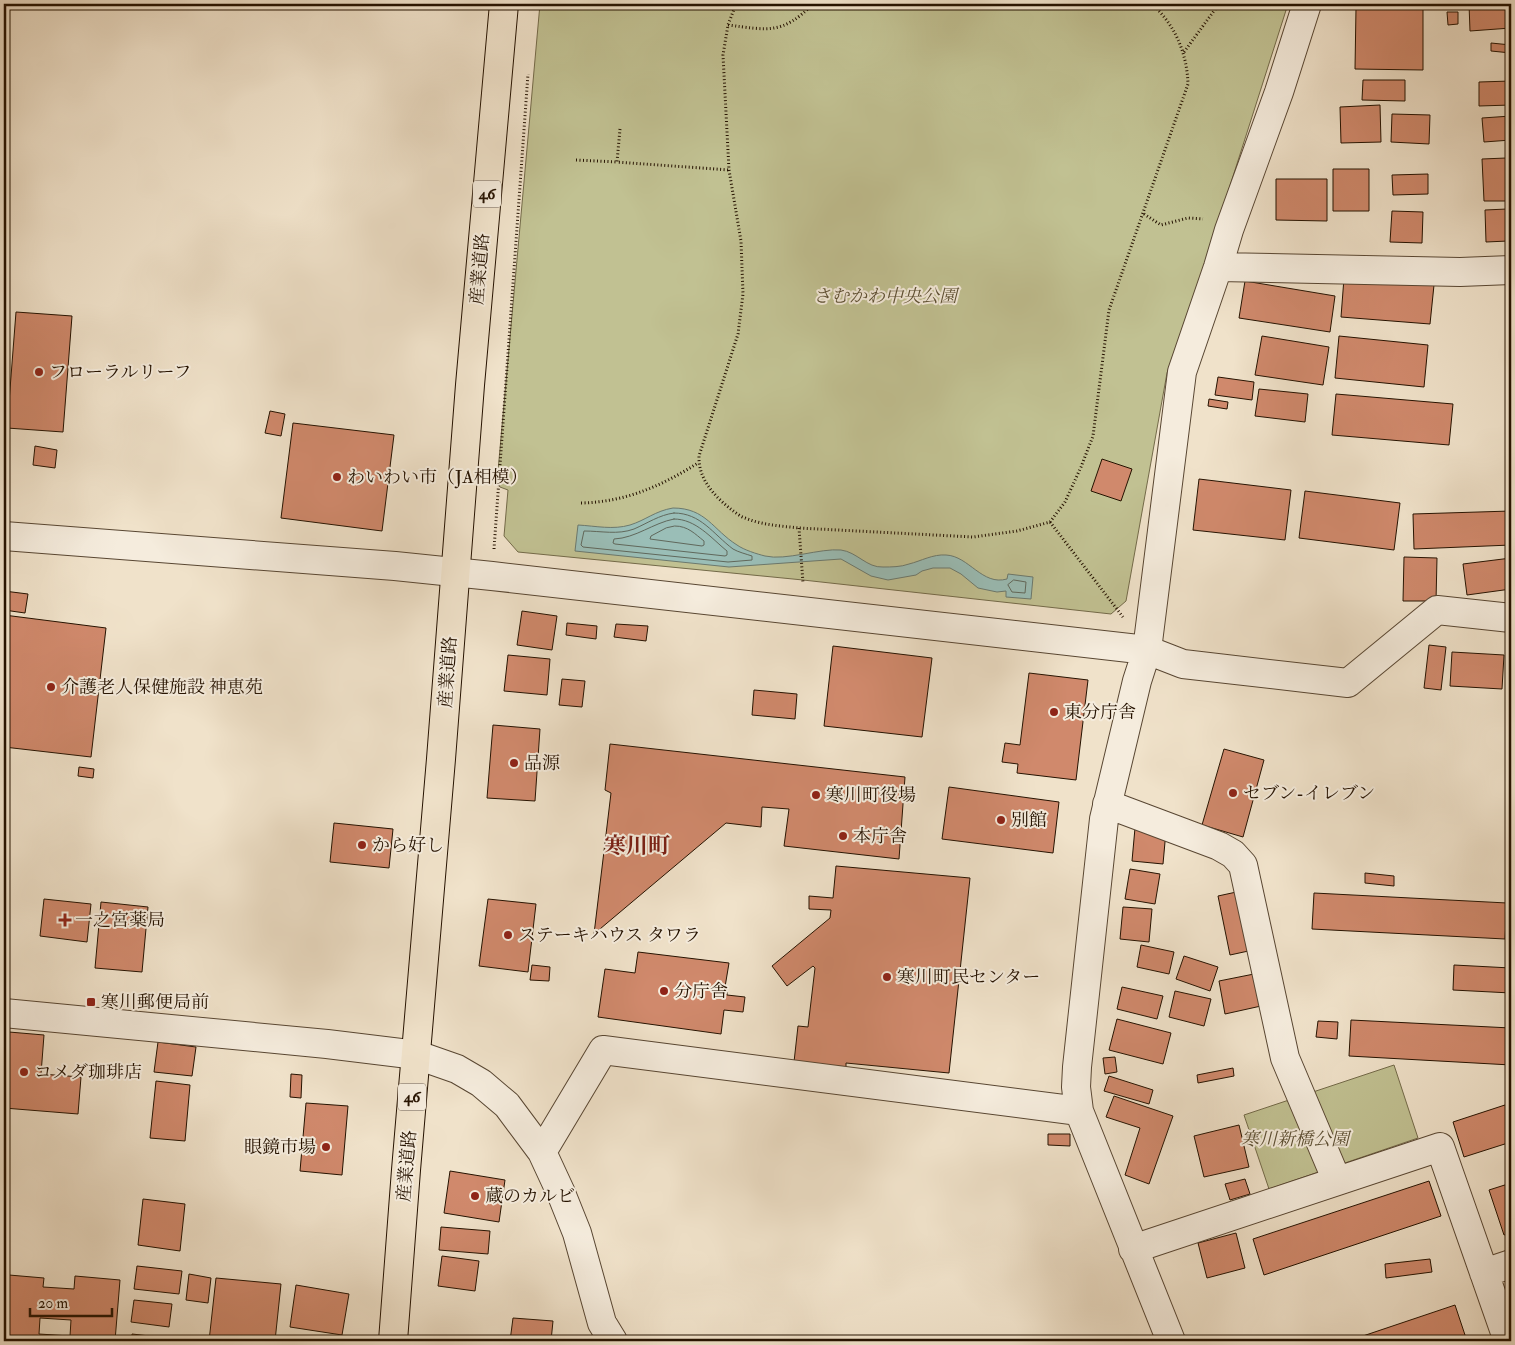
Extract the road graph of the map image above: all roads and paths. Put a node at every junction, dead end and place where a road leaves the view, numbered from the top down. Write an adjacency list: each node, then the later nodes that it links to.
1 (504, 4): 24 (main road, 産業道路 / 46)
2 (736, 4): 7 (path)
3 (813, 4): 7 (path)
4 (1152, 4): 8 (path)
5 (1219, 4): 8 (path)
6 (1307, 4): 15 (street)
7 (728, 25): 13 (path)
8 (1183, 53): 14 (path)
9 (528, 73): 23 (path)
10 (620, 129): 12 (path)
11 (576, 160): 12 (path)
12 (617, 162): 13 (path)
13 (729, 170): 18 (path)
14 (1144, 214): 15 (path); 20 (path)
15 (1229, 230): 16 (street)
16 (1218, 267): 17 (street); 28 (street)
17 (1511, 270)
18 (699, 463): 19 (path); 21 (path)
19 (582, 503)
20 (1050, 522): 21 (path); 26 (path)
21 (799, 528): 25 (path)
22 (4, 536): 24 (street)
23 (494, 550)
24 (455, 573): 25 (street); 31 (main road, 産業道路 / 46)
25 (801, 610): 28 (street)
26 (1124, 618)
27 (1511, 618): 28 (street)
28 (1147, 650): 29 (street)
29 (1107, 804): 32 (street); 34 (street)
30 (4, 1013): 31 (street)
31 (417, 1055): 33 (street); 37 (main road, 産業道路 / 46)
32 (1079, 1111): 33 (street); 35 (street)
33 (542, 1152): 41 (street)
34 (1337, 1181): 35 (street); 38 (street)
35 (1133, 1249): 42 (street)
36 (1511, 1264): 38 (street)
37 (400, 1265): 39 (main road, 産業道路 / 46); 40 (main road)
38 (1484, 1273): 43 (street)
39 (393, 1341)
40 (406, 1341)
41 (613, 1341)
42 (1171, 1341)
43 (1508, 1341)

